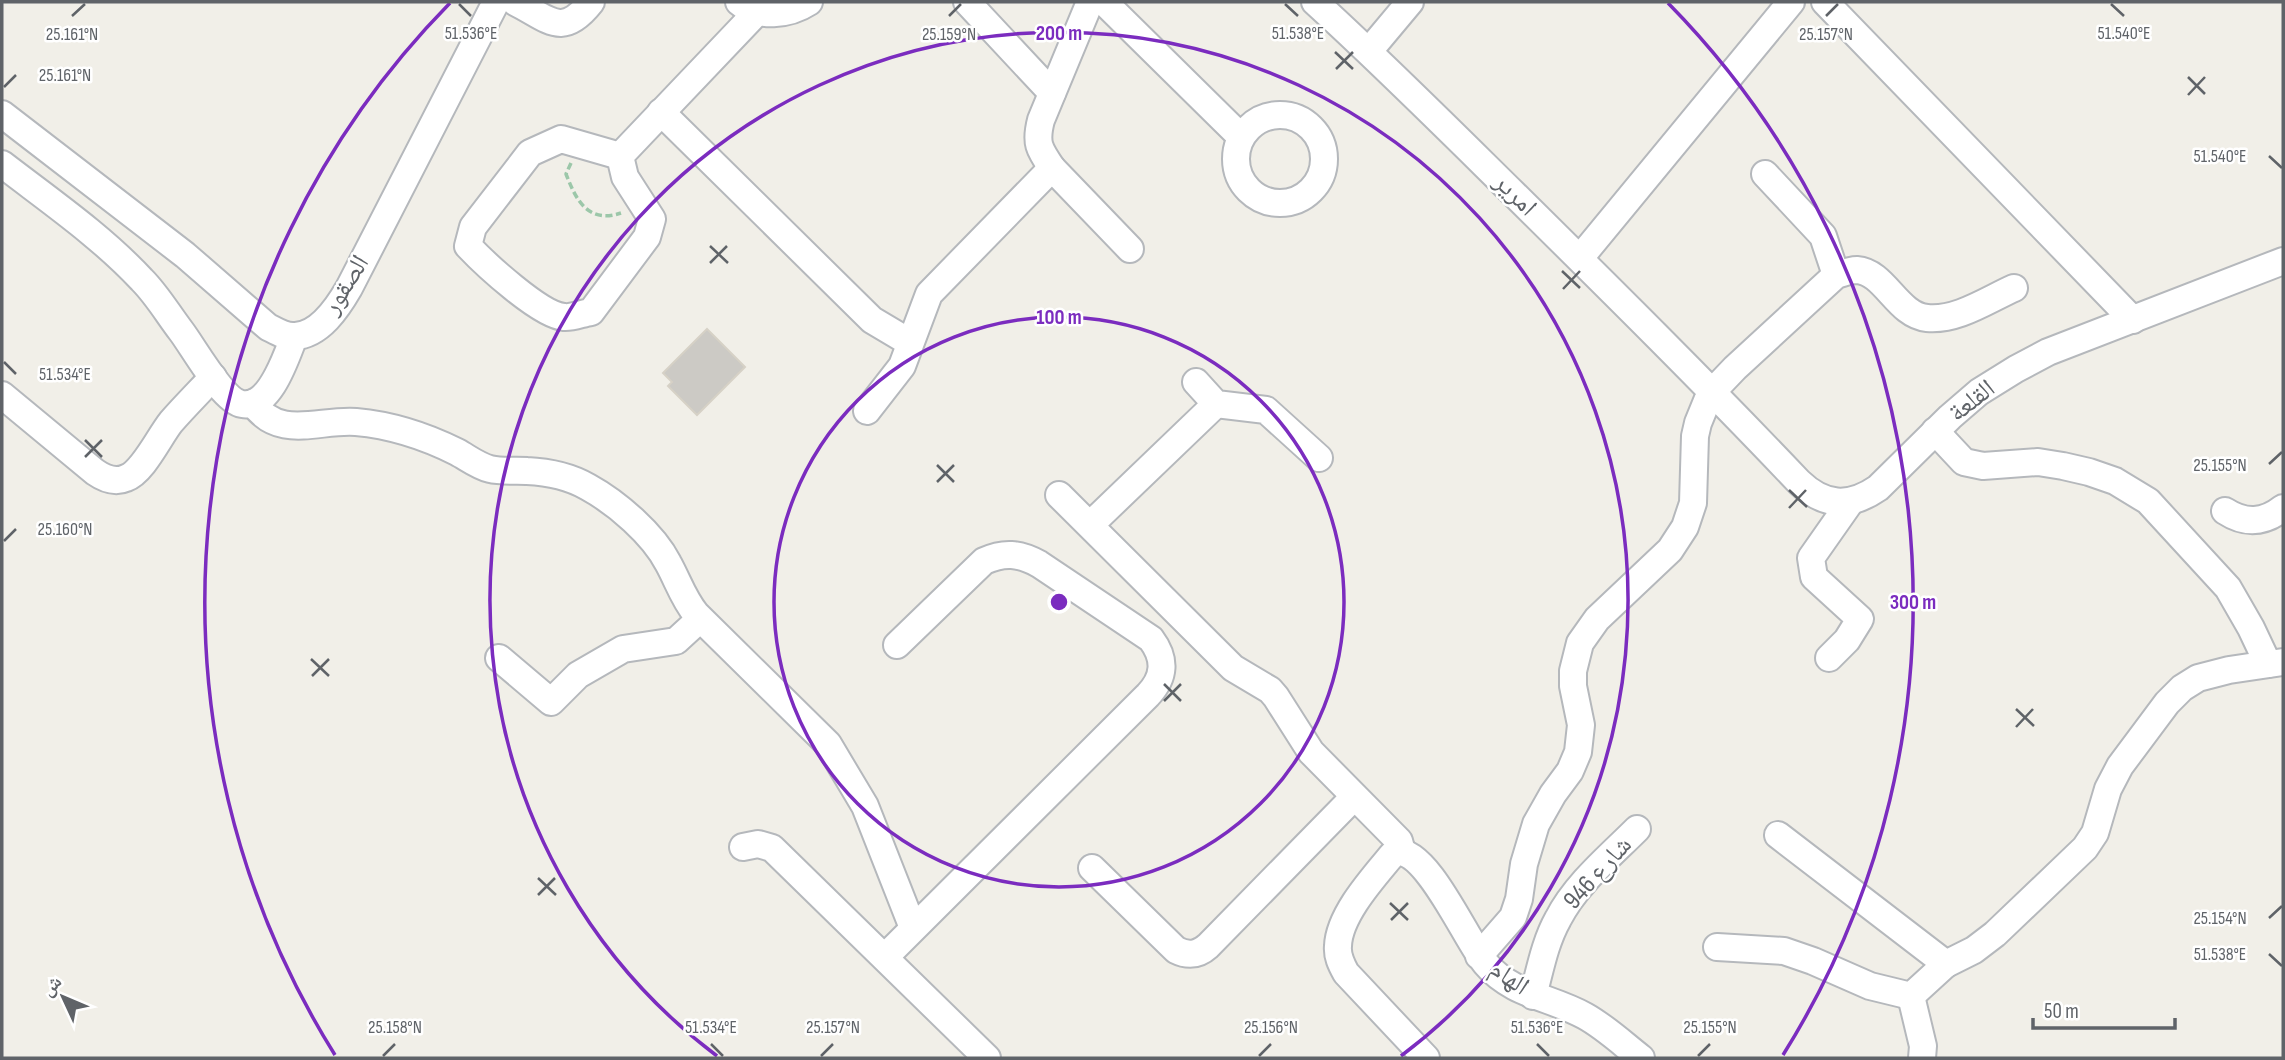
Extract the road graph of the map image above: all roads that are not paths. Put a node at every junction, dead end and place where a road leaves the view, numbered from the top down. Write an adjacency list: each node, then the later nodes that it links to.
1 (496, 2): 28 (street, الصقور)
2 (515, 2): 3 (street)
3 (591, 2)
4 (809, 2): 12 (street)
5 (967, 2): 14 (street)
6 (1090, 2): 14 (street)
7 (1104, 2): 17 (street)
8 (1315, 2): 13 (street, امرير)
9 (1410, 2): 13 (street)
10 (1791, 2): 23 (street)
11 (1825, 2): 27 (street)
12 (748, 7): 15 (street)
13 (1368, 51): 23 (street, امرير)
14 (1052, 93): 20 (street)
15 (661, 112): 18 (street); 29 (street)
16 (2, 114): 28 (street)
17 (1240, 136)
18 (620, 156): 18 (street)
19 (2, 164): 30 (street)
20 (1052, 168): 22 (street); 29 (street)
21 (1765, 174): 25 (street)
22 (1130, 249)
23 (1580, 258): 32 (street, امرير)
24 (2283, 261): 27 (street, القلعة)
25 (1836, 275): 26 (street); 32 (street)
26 (2014, 288)
27 (2133, 320): 37 (street, القلعة)
28 (294, 337): 34 (street)
29 (909, 342): 36 (street)
30 (213, 377): 33 (street); 34 (street)
31 (1196, 382): 35 (street)
32 (1713, 391): 40 (street); 57 (street)
33 (2, 395)
34 (253, 403): 44 (street)
35 (1216, 404): 38 (street); 43 (street)
36 (867, 411)
37 (1935, 431): 40 (street, القلعة); 48 (street)
38 (1319, 458)
39 (1059, 495): 43 (street, الهام)
40 (1852, 501): 47 (street)
41 (2283, 508): 42 (street)
42 (2225, 511)
43 (1090, 525): 49 (street, الهام)
44 (701, 619): 46 (street); 55 (street)
45 (897, 645): 55 (street)
46 (499, 658)
47 (1829, 658)
48 (2275, 663): 59 (street)
49 (1354, 797): 53 (street, الهام); 54 (street)
50 (1637, 829): 60 (street, شارع 946)
51 (1777, 835): 59 (street)
52 (743, 847): 58 (street)
53 (1402, 852): 57 (street, الهام); 63 (street)
54 (1092, 868)
55 (913, 928): 58 (street)
56 (1717, 947): 61 (street)
57 (1479, 956): 60 (street, الهام)
58 (884, 957): 62 (street)
59 (1946, 964): 61 (street)
60 (1533, 996): 64 (street, الهام)
61 (1911, 996): 65 (street)
62 (987, 1058)
63 (1426, 1058)
64 (1641, 1058)
65 (1922, 1058)

